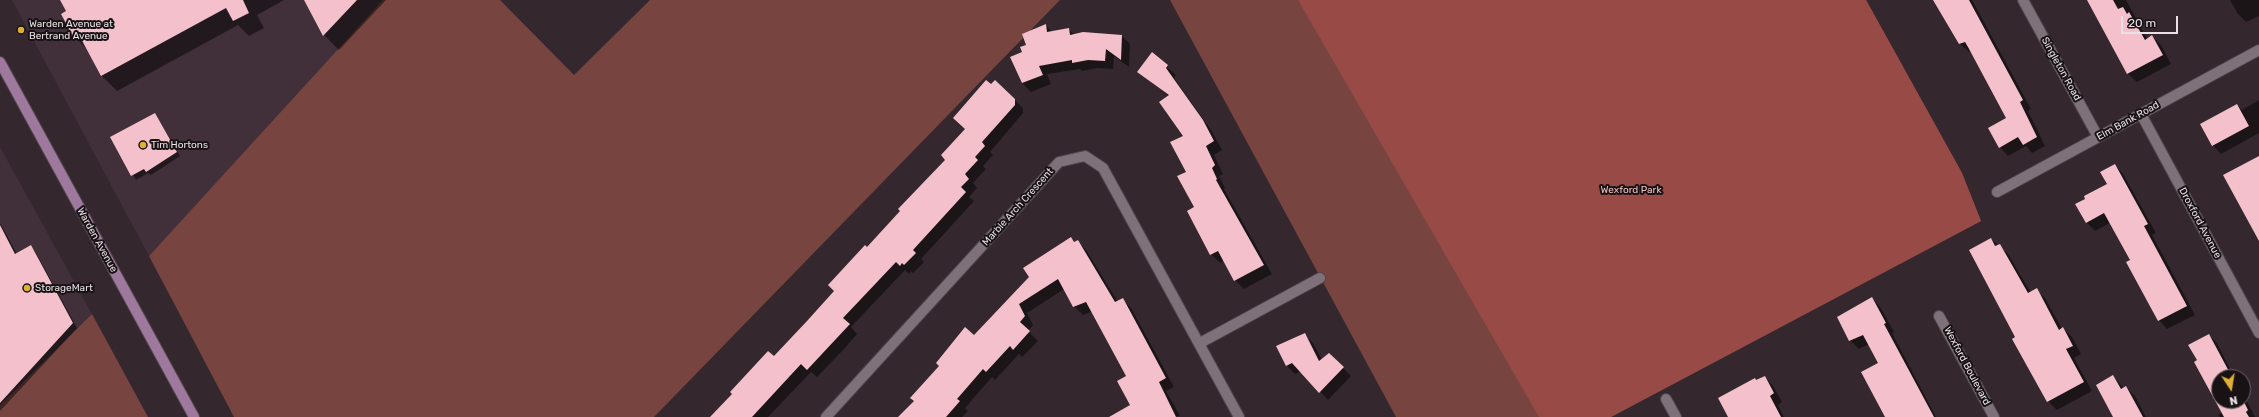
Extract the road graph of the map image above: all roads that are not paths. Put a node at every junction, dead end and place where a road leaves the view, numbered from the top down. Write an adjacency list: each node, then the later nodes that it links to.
1 (2023, 0): 5 (street, Singleton Road)
2 (2259, 50): 4 (street, Elm Bank Road)
3 (0, 62): 12 (main road, Warden Avenue)
4 (2141, 114): 5 (street, Elm Bank Road); 9 (street, Droxford Avenue)
5 (2098, 137): 6 (street, Elm Bank Road)
6 (1997, 192)
7 (1320, 278): 10 (street)
8 (1939, 316): 16 (street, Wexford Boulevard)
9 (2258, 327)
10 (1200, 343): 13 (street, Marble Arch Crescent); 14 (street, Marble Arch Crescent)
11 (1666, 399): 15 (street)
12 (194, 417)
13 (826, 417)
14 (1239, 417)
15 (1676, 417)
16 (1994, 417)

